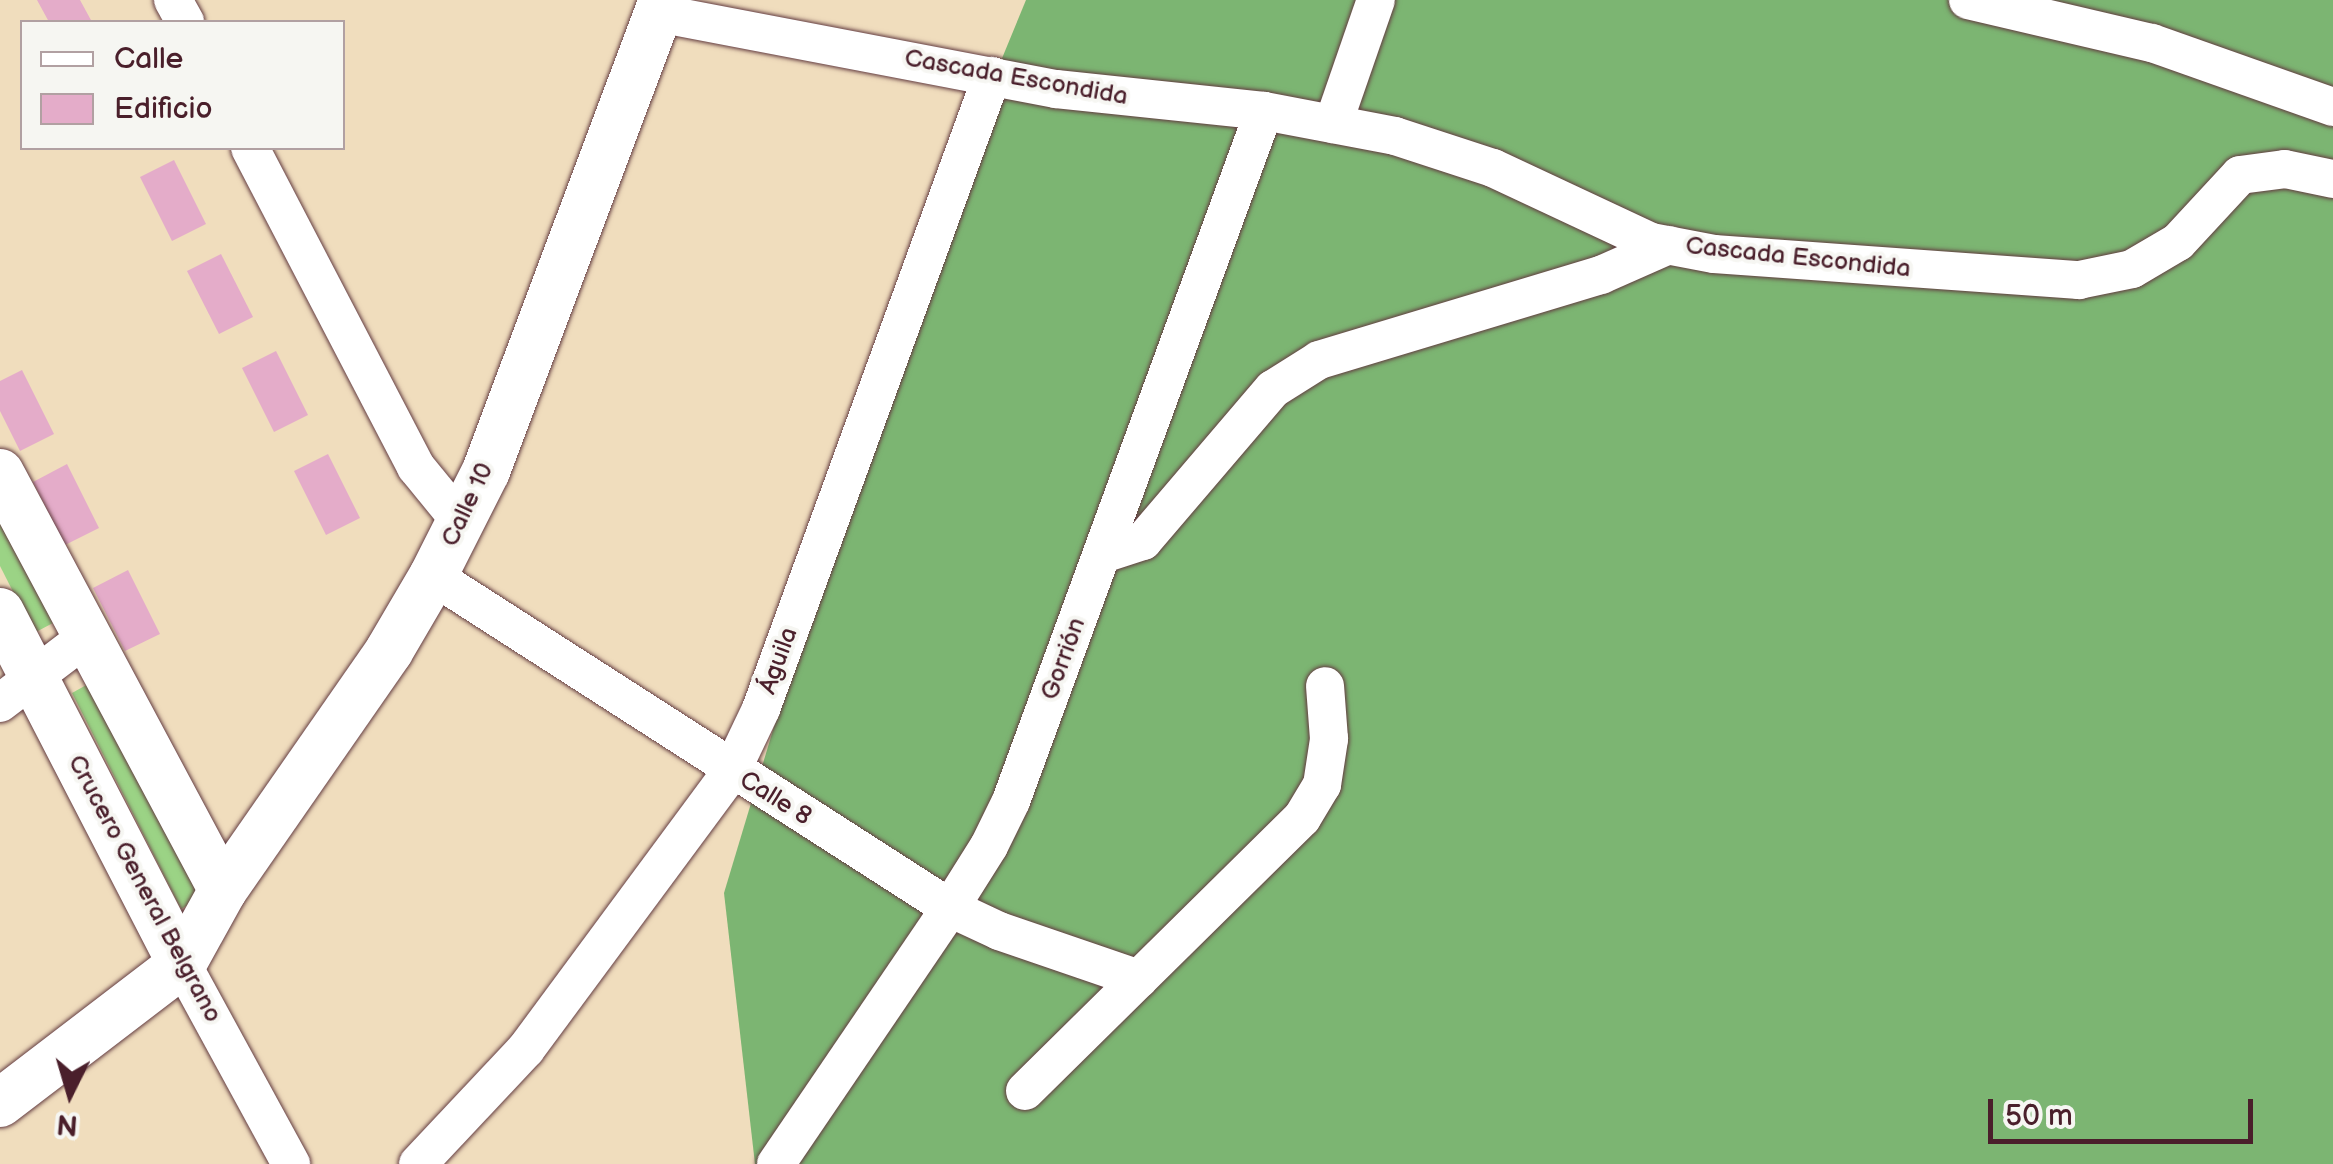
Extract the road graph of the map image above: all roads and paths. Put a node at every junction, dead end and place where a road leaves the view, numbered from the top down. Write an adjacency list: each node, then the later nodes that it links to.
1 (1376, 0): 7 (street)
2 (1968, 0): 5 (street)
3 (660, 6): 4 (street, Cascada Escondida); 12 (street, Calle 10)
4 (992, 76): 6 (street, Cascada Escondida); 19 (street, Águila)
5 (2333, 107)
6 (1264, 110): 7 (street, Cascada Escondida); 13 (street, Gorrión)
7 (1333, 124): 10 (street, Cascada Escondida)
8 (251, 150): 12 (street)
9 (2333, 179): 10 (street, Cascada Escondida)
10 (1669, 245): 13 (street)
11 (0, 473): 16 (street)
12 (461, 522): 14 (street, Calle 10)
13 (1103, 554): 21 (street, Gorrión)
14 (433, 576): 19 (street, Calle 8); 20 (street, Calle 10)
15 (0, 612): 18 (street, Crucero General Belgrano)
16 (88, 636): 18 (street); 20 (street)
17 (1325, 686): 23 (street)
18 (17, 690): 22 (street, Crucero General Belgrano)
19 (731, 772): 21 (street, Calle 8); 27 (street, Águila)
20 (223, 890): 22 (street, Calle 10)
21 (950, 908): 23 (street, Calle 8); 28 (street, Gorrión)
22 (182, 964): 25 (street); 26 (street, Crucero General Belgrano)
23 (1139, 979): 24 (street)
24 (1025, 1091)
25 (0, 1103)
26 (291, 1164)
27 (418, 1164)
28 (776, 1164)

